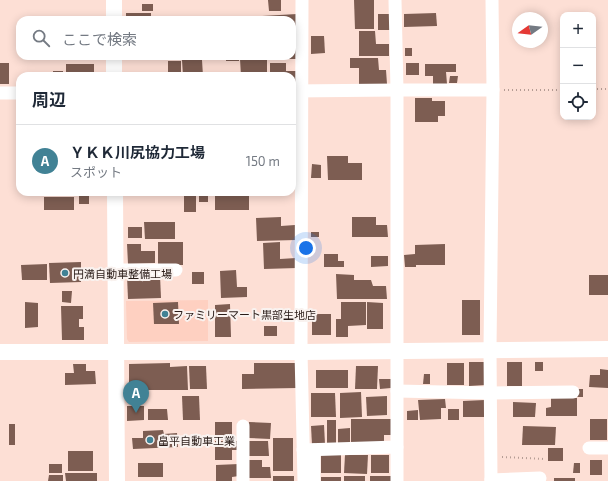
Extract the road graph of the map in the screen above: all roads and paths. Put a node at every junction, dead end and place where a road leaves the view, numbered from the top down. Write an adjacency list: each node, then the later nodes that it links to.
1 (114, 0): 5 (street)
2 (302, 0): 13 (street)
3 (395, 0): 10 (street)
4 (492, 0): 11 (street)
5 (114, 16)
6 (114, 60): 7 (street)
7 (114, 72)
8 (596, 89): 9 (path)
9 (608, 89)
10 (397, 90): 11 (street); 13 (street); 22 (street)
11 (493, 90): 12 (path); 20 (street)
12 (560, 90)
13 (297, 91): 16 (street)
14 (0, 93): 15 (street)
15 (16, 93)
16 (297, 184): 25 (street)
17 (115, 196): 18 (street)
18 (115, 270): 19 (street); 23 (street)
19 (176, 270)
20 (490, 349): 21 (street); 22 (street); 28 (street)
21 (608, 349)
22 (397, 350): 25 (street); 26 (street)
23 (116, 351): 24 (street); 25 (street); 38 (street)
24 (0, 352)
25 (301, 352): 33 (street)
26 (397, 391): 28 (street); 30 (street)
27 (573, 392): 28 (street)
28 (490, 393): 34 (street)
29 (243, 426): 39 (street)
30 (397, 447): 33 (street); 42 (street)
31 (589, 448): 32 (street)
32 (608, 448)
33 (309, 450): 40 (street); 41 (street)
34 (491, 456): 35 (path); 37 (street)
35 (545, 459)
36 (540, 478): 37 (street)
37 (491, 480)
38 (117, 481)
39 (243, 481)
40 (304, 481)
41 (314, 481)
42 (397, 481)

